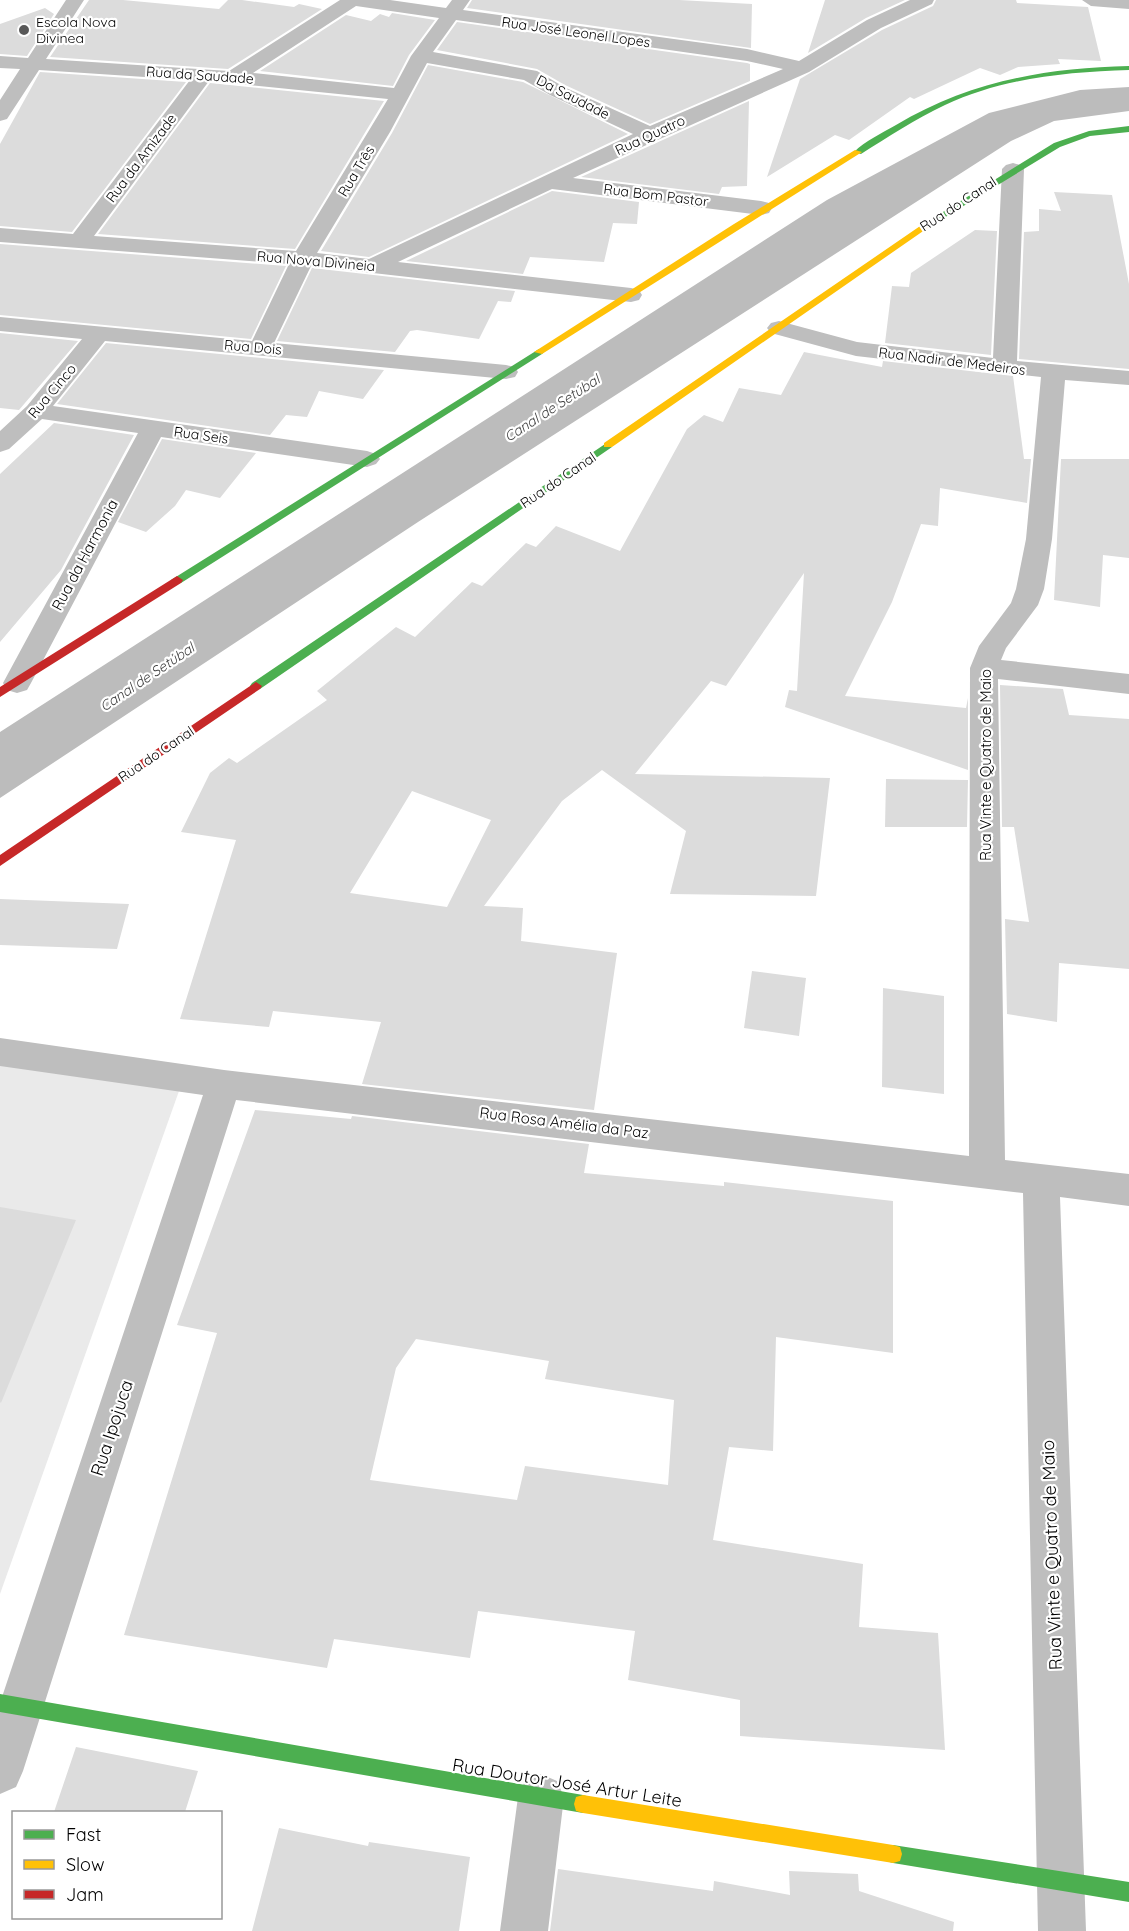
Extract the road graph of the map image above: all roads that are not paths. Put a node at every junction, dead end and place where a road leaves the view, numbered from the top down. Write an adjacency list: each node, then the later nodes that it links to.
1 (75, 0): 9 (street)
2 (351, 0): 6 (street, Rua José Leonel Lopes); 13 (street)
3 (926, 0): 10 (street, Rua Quatro)
4 (1091, 0): 5 (street)
5 (1129, 3)
6 (456, 8): 7 (street, Rua Três); 10 (street, Rua José Leonel Lopes)
7 (421, 56): 14 (street, Rua Três); 17 (street, Da Saudade)
8 (0, 62): 9 (street, Rua da Saudade)
9 (36, 63): 12 (street, Rua da Saudade); 15 (street)
10 (802, 68): 17 (street, Rua Quatro)
11 (1129, 68): 20 (street)
12 (204, 75): 13 (street, Rua da Saudade); 22 (street, Rua da Amizade)
13 (233, 77): 14 (street, Rua da Saudade)
14 (399, 94): 23 (street, Rua Três)
15 (0, 115)
16 (1129, 129): 18 (street, Rua do Canal)
17 (650, 134): 19 (street, Rua Quatro)
18 (1013, 169): 27 (street, Rua do Canal); 30 (street)
19 (550, 182): 20 (street, Rua Bom Pastor); 24 (street, Rua Quatro)
20 (761, 208): 25 (street)
21 (0, 235): 22 (street, Rua Nova Divineia)
22 (79, 241): 23 (street, Rua Nova Divineia)
23 (303, 258): 24 (street, Rua Nova Divineia); 29 (street, Rua Três)
24 (372, 266): 25 (street, Rua Nova Divineia)
25 (630, 295): 31 (street)
26 (0, 324): 28 (street, Rua Dois)
27 (778, 328): 30 (street, Rua Nadir de Medeiros); 41 (street, Rua do Canal)
28 (99, 333): 29 (street, Rua Dois); 34 (street, Rua Cinco)
29 (260, 348): 31 (street, Rua Dois)
30 (1005, 367): 32 (street, Rua Nadir de Medeiros)
31 (506, 372): 37 (street)
32 (1054, 372): 33 (street, Rua Nadir de Medeiros); 38 (street, Rua Vinte e Quatro de Maio)
33 (1129, 378)
34 (36, 411): 35 (street, Rua Seis); 36 (street, Rua Cinco)
35 (153, 428): 37 (street, Rua Seis); 40 (street, Rua da Harmonia)
36 (4, 438)
37 (367, 459): 40 (street)
38 (984, 668): 39 (street); 44 (street, Rua Vinte e Quatro de Maio)
39 (1129, 684)
40 (8, 688)
41 (0, 861)
42 (0, 1052): 43 (street, Rua Rosa Amélia da Paz)
43 (224, 1084): 44 (street, Rua Rosa Amélia da Paz); 47 (street, Rua Ipojuca)
44 (987, 1172): 45 (street, Rua Rosa Amélia da Paz)
45 (1041, 1179): 46 (street, Rua Rosa Amélia da Paz); 50 (street, Rua Vinte e Quatro de Maio)
46 (1129, 1190)
47 (10, 1706): 48 (street, Rua Ipojuca); 49 (street, Rua Doutor José Artur Leite)
48 (0, 1771)
49 (541, 1797): 50 (street, Rua Doutor José Artur Leite); 52 (street)
50 (1061, 1881): 51 (street, Rua Doutor José Artur Leite); 53 (street, Rua Vinte e Quatro de Maio)
51 (1129, 1893)
52 (524, 1931)
53 (1062, 1931)

